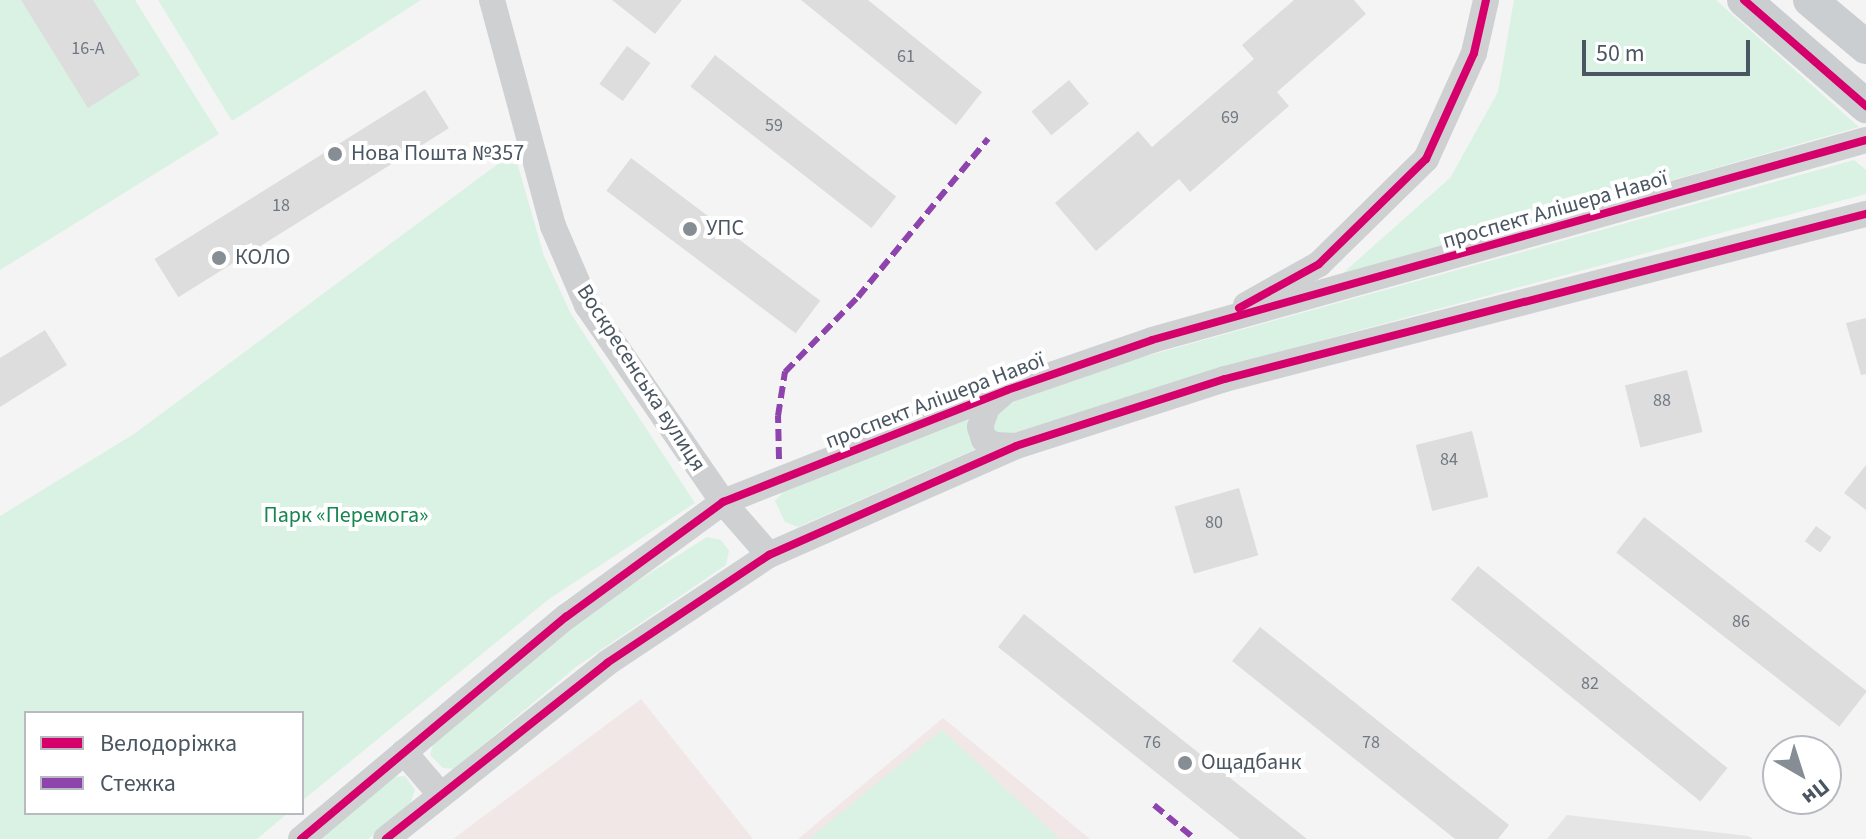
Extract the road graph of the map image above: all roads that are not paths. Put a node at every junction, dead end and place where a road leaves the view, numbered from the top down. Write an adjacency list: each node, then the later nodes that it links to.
1 (492, 0): 12 (street, Воскресенська вулиця)
2 (1486, 0): 9 (street)
3 (1744, 0): 6 (main road)
4 (1810, 0): 5 (main road)
5 (1866, 47)
6 (1866, 106)
7 (1866, 140): 9 (street, проспект Алішера Навої)
8 (1866, 214): 11 (street)
9 (1211, 324): 10 (street, проспект Алішера Навої)
10 (1007, 390): 11 (street); 12 (street, проспект Алішера Навої)
11 (1016, 446): 13 (street)
12 (723, 502): 13 (street, Воскресенська вулиця); 14 (street, проспект Алішера Навої)
13 (769, 555): 15 (street)
14 (404, 752): 15 (street); 16 (street, проспект Алішера Навої)
15 (440, 794): 17 (street)
16 (301, 839)
17 (386, 839)

